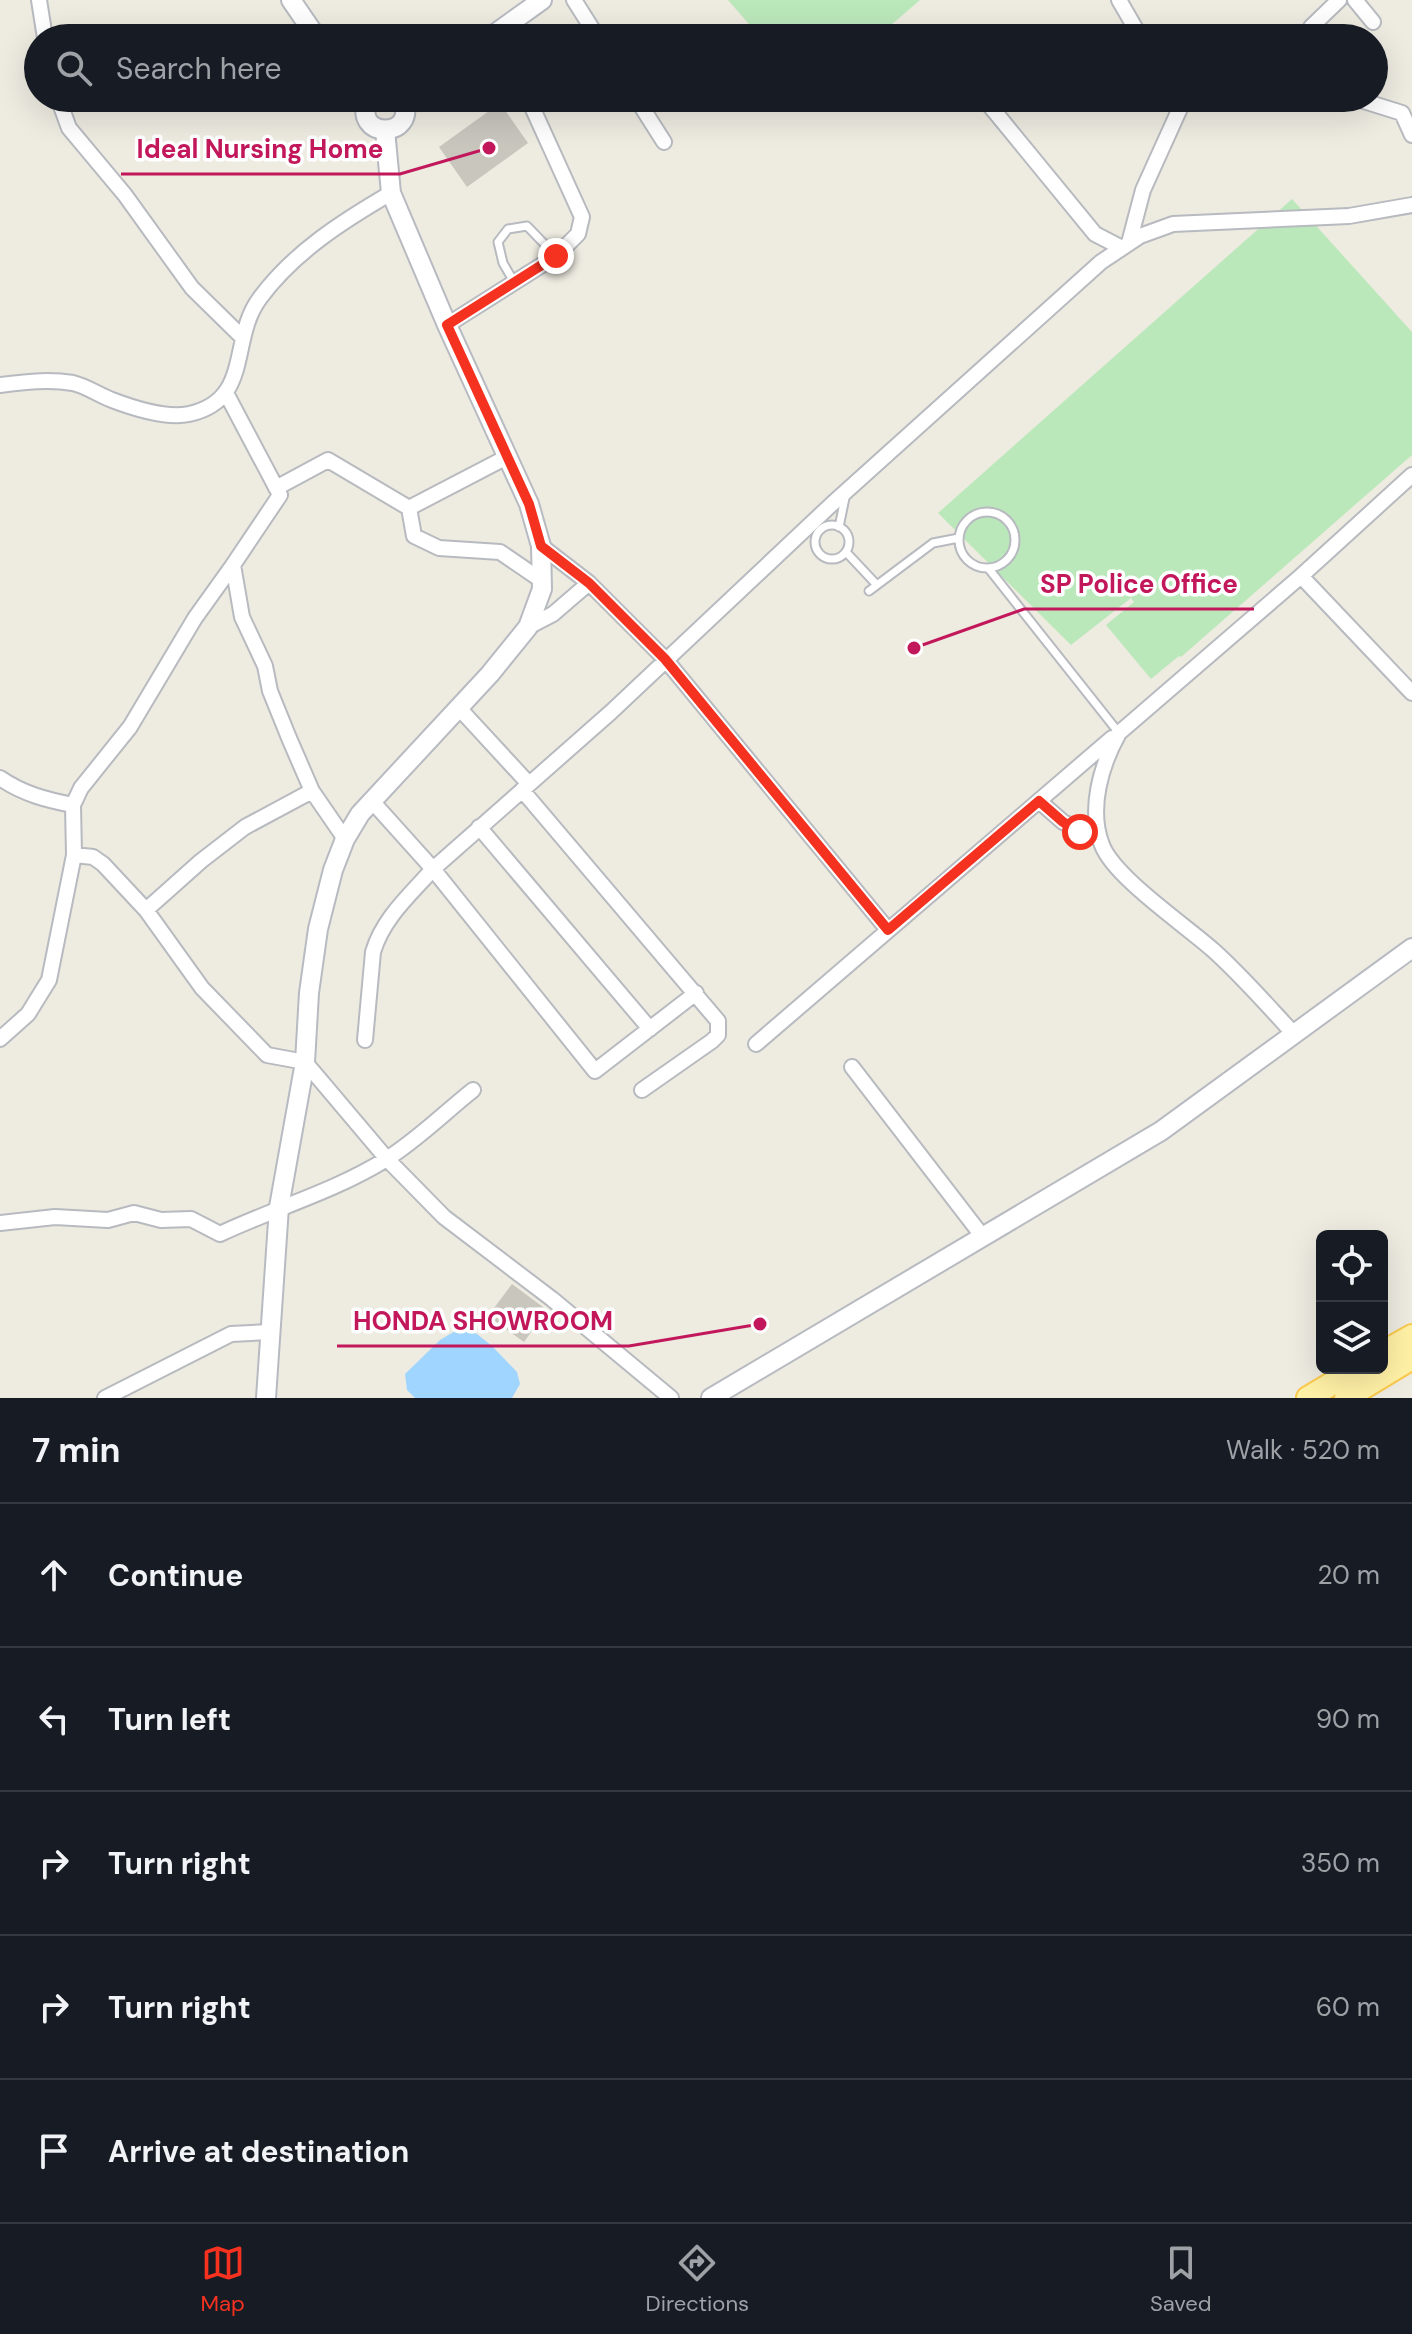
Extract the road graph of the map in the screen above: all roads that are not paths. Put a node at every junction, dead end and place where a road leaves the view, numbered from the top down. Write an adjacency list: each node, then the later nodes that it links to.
1 (39, 0): 9 (street)
2 (291, 0): 10 (main road)
3 (542, 0): 11 (main road)
4 (574, 0): 12 (street)
5 (1119, 0): 13 (street)
6 (1339, 0): 14 (street)
7 (1355, 0): 8 (street)
8 (1373, 22)
9 (43, 24)
10 (307, 24)
11 (511, 24)
12 (589, 24)
13 (1133, 24)
14 (1314, 24)
15 (1388, 109): 24 (street)
16 (63, 112): 32 (street)
17 (365, 112): 23 (main road)
18 (406, 112): 23 (main road)
19 (534, 112): 29 (street)
20 (645, 112): 25 (street)
21 (995, 112): 28 (street)
22 (1178, 112): 28 (street)
23 (385, 130): 26 (main road)
24 (1412, 135)
25 (664, 142)
26 (391, 193): 31 (main road); 32 (street)
27 (1412, 205): 28 (street)
28 (1126, 246): 38 (street)
29 (556, 256): 30 (street); 30 (lane)
30 (514, 282): 31 (street)
31 (447, 325): 35 (main road)
32 (243, 338): 34 (street)
33 (0, 385): 34 (street)
34 (226, 393): 37 (street)
35 (507, 457): 39 (street); 43 (main road)
36 (1412, 475): 48 (street)
37 (276, 488): 39 (street); 46 (street)
38 (846, 491): 40 (lane); 42 (street)
39 (409, 508): 49 (street)
40 (839, 527): 44 (lane); 45 (lane)
41 (959, 538): 47 (lane); 47 (lane); 51 (lane)
42 (791, 542): 44 (lane); 54 (street)
43 (541, 546): 49 (main road); 50 (street)
44 (815, 546): 45 (lane)
45 (846, 552): 51 (lane)
46 (233, 565): 60 (street); 63 (street)
47 (989, 569): 57 (lane)
48 (1301, 576): 55 (street); 57 (street)
49 (541, 580): 53 (main road)
50 (589, 583): 53 (street); 54 (street)
51 (877, 585): 52 (lane)
52 (869, 591)
53 (528, 627): 56 (main road)
54 (665, 659): 59 (street); 70 (street)
55 (1412, 693)
56 (458, 707): 59 (street); 61 (main road)
57 (1119, 733): 62 (street); 66 (street)
58 (0, 778): 63 (street)
59 (525, 787): 64 (street); 72 (street)
60 (312, 791): 65 (street); 69 (street)
61 (371, 800): 65 (main road); 68 (street)
62 (1039, 801): 66 (street); 70 (street)
63 (73, 805): 67 (street)
64 (479, 827): 68 (street); 73 (street)
65 (345, 839): 78 (main road)
66 (1100, 839): 74 (street)
67 (74, 855): 69 (street); 75 (street)
68 (433, 869): 73 (street); 76 (street)
69 (146, 910): 78 (street)
70 (888, 930): 77 (street)
71 (1412, 948): 74 (main road)
72 (696, 993): 73 (street); 81 (street)
73 (650, 1029)
74 (1294, 1034): 85 (main road)
75 (0, 1039)
76 (365, 1040)
77 (756, 1044)
78 (305, 1062): 82 (street); 83 (main road)
79 (852, 1067): 85 (street)
80 (473, 1090): 82 (street)
81 (642, 1090)
82 (387, 1159): 83 (street); 93 (street)
83 (279, 1207): 84 (street); 86 (main road)
84 (0, 1223)
85 (983, 1237): 94 (main road)
86 (269, 1332): 91 (street); 92 (main road)
87 (1412, 1336): 88 (main road)
88 (1388, 1350)
89 (1412, 1358): 96 (main road)
90 (1348, 1374): 95 (main road)
91 (105, 1398)
92 (266, 1398)
93 (671, 1398)
94 (711, 1398)
95 (1308, 1398)
96 (1346, 1398)

